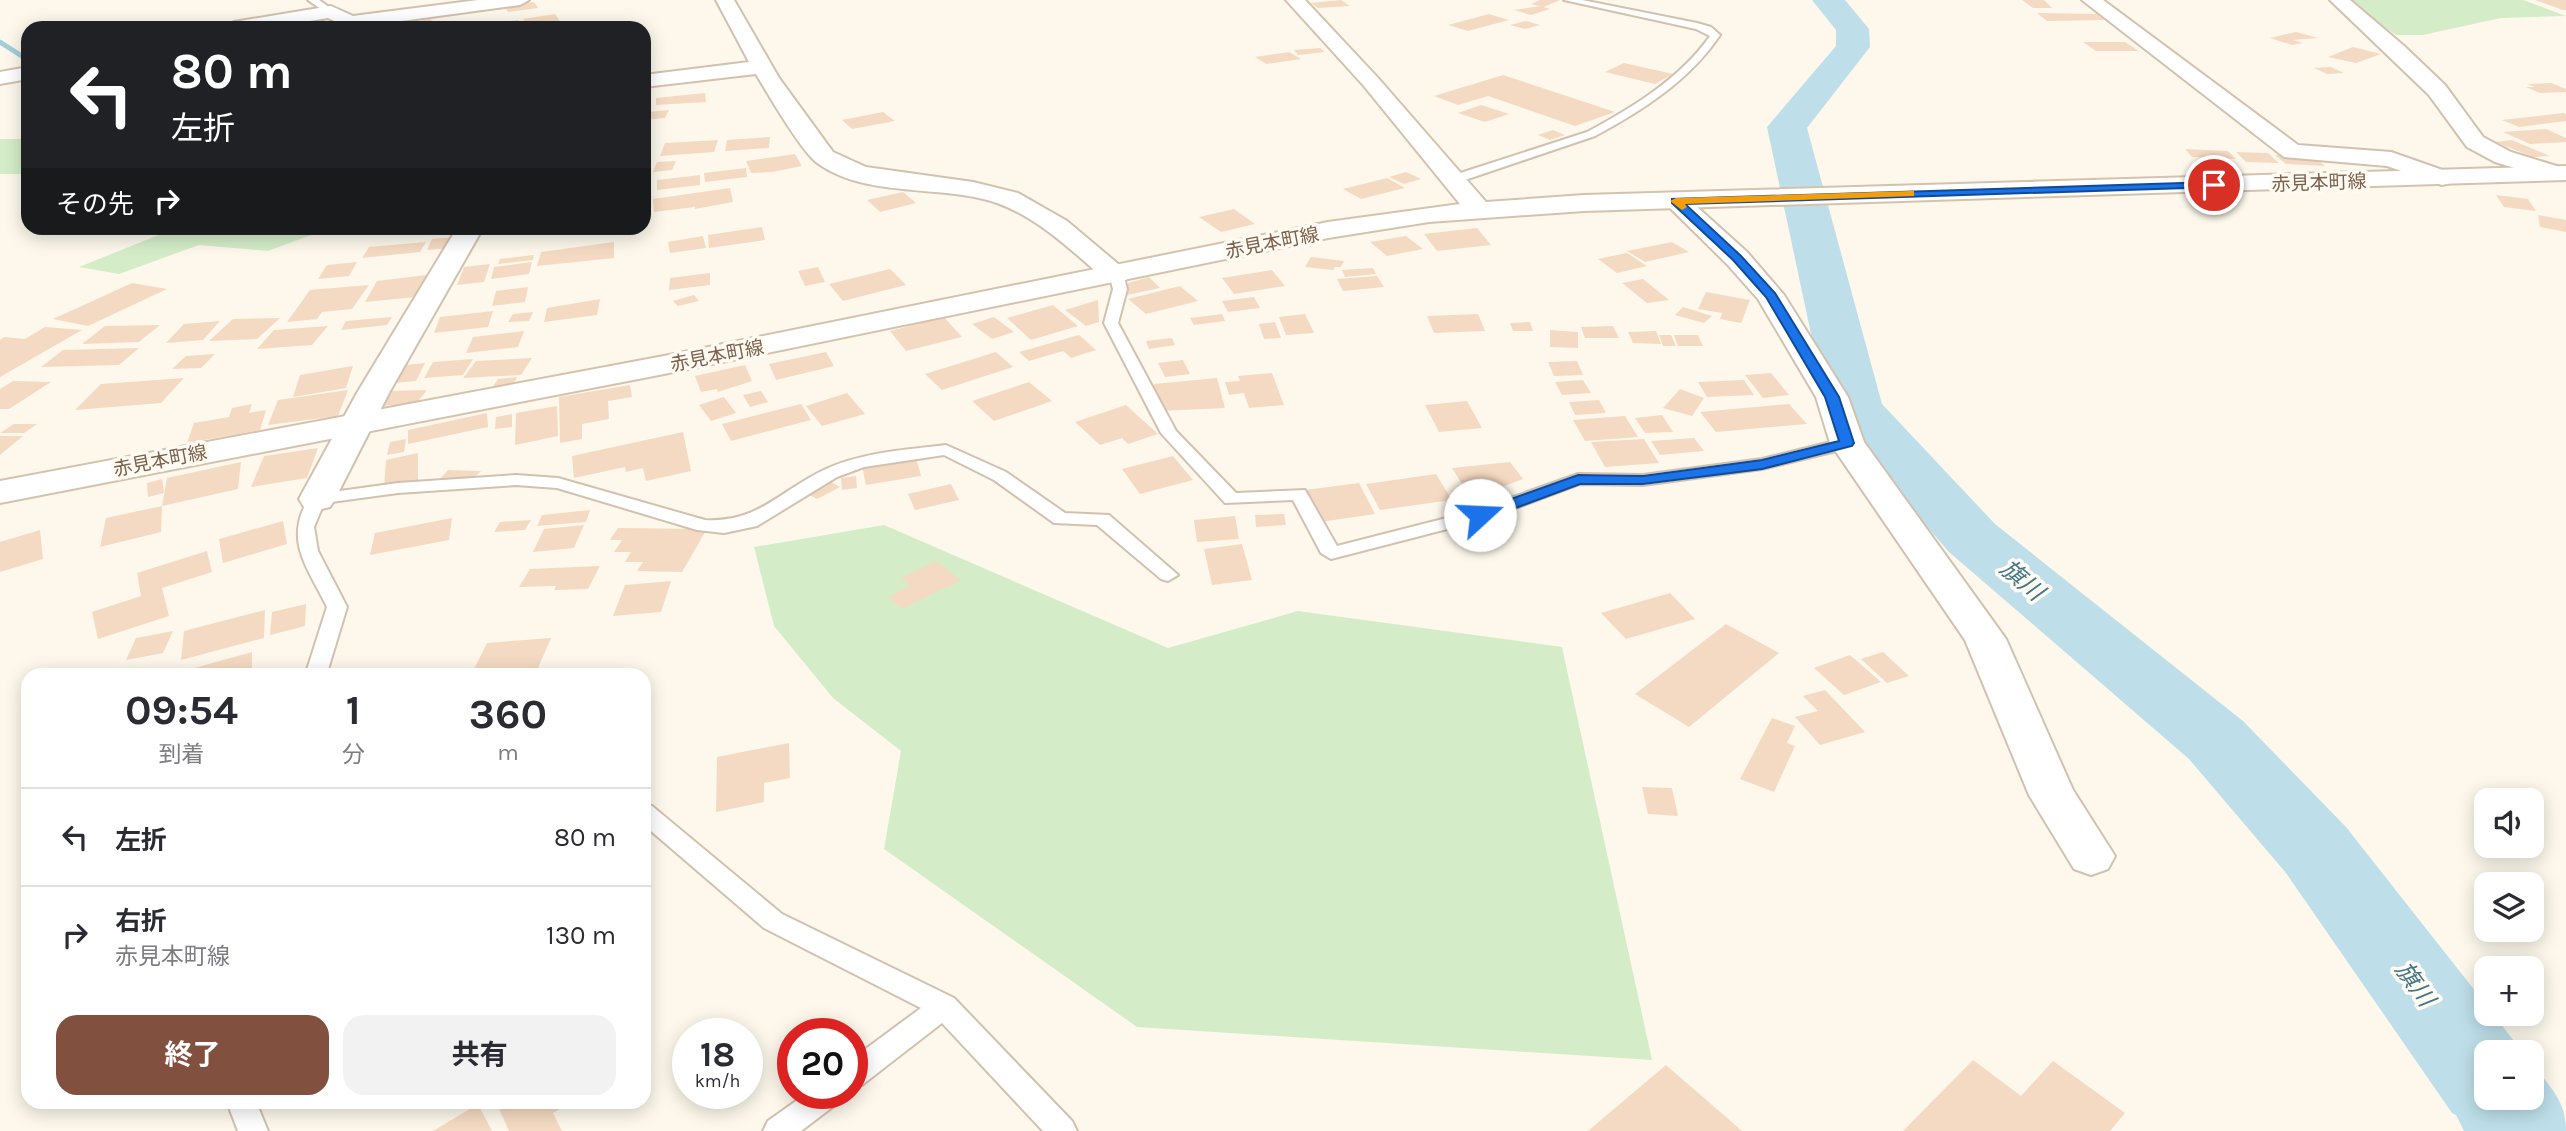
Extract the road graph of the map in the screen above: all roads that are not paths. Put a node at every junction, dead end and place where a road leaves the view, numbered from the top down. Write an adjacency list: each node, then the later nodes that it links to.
1 (313, 0): 9 (lane)
2 (520, 0): 8 (street)
3 (725, 0): 14 (street)
4 (1295, 0): 20 (street)
5 (1569, 0): 20 (lane)
6 (2091, 0): 19 (street)
7 (2339, 0): 18 (street)
8 (458, 4): 12 (street); 13 (street)
9 (331, 12): 10 (street); 11 (street)
10 (276, 21)
11 (347, 21)
12 (374, 21)
13 (454, 21)
14 (760, 67): 17 (street); 24 (street)
15 (21, 74): 16 (street)
16 (0, 78)
17 (651, 80)
18 (2562, 175): 19 (street, 赤見本町線)
19 (2442, 178): 21 (street, 赤見本町線)
20 (1455, 179): 22 (street)
21 (1689, 200): 22 (street, 赤見本町線); 26 (street)
22 (1478, 209): 24 (street, 赤見本町線)
23 (466, 235): 25 (street)
24 (1116, 274): 25 (street, 赤見本町線); 26 (lane)
25 (357, 424): 27 (street, 赤見本町線); 28 (street)
26 (1847, 443): 32 (street)
27 (0, 492)
28 (317, 499): 29 (lane); 30 (lane)
29 (1168, 575)
30 (318, 668)
31 (651, 818): 33 (lane)
32 (2091, 856)
33 (944, 1006): 34 (lane); 39 (lane)
34 (868, 1064)
35 (244, 1109): 37 (lane)
36 (808, 1109): 38 (lane)
37 (253, 1131)
38 (778, 1131)
39 (1062, 1131)

